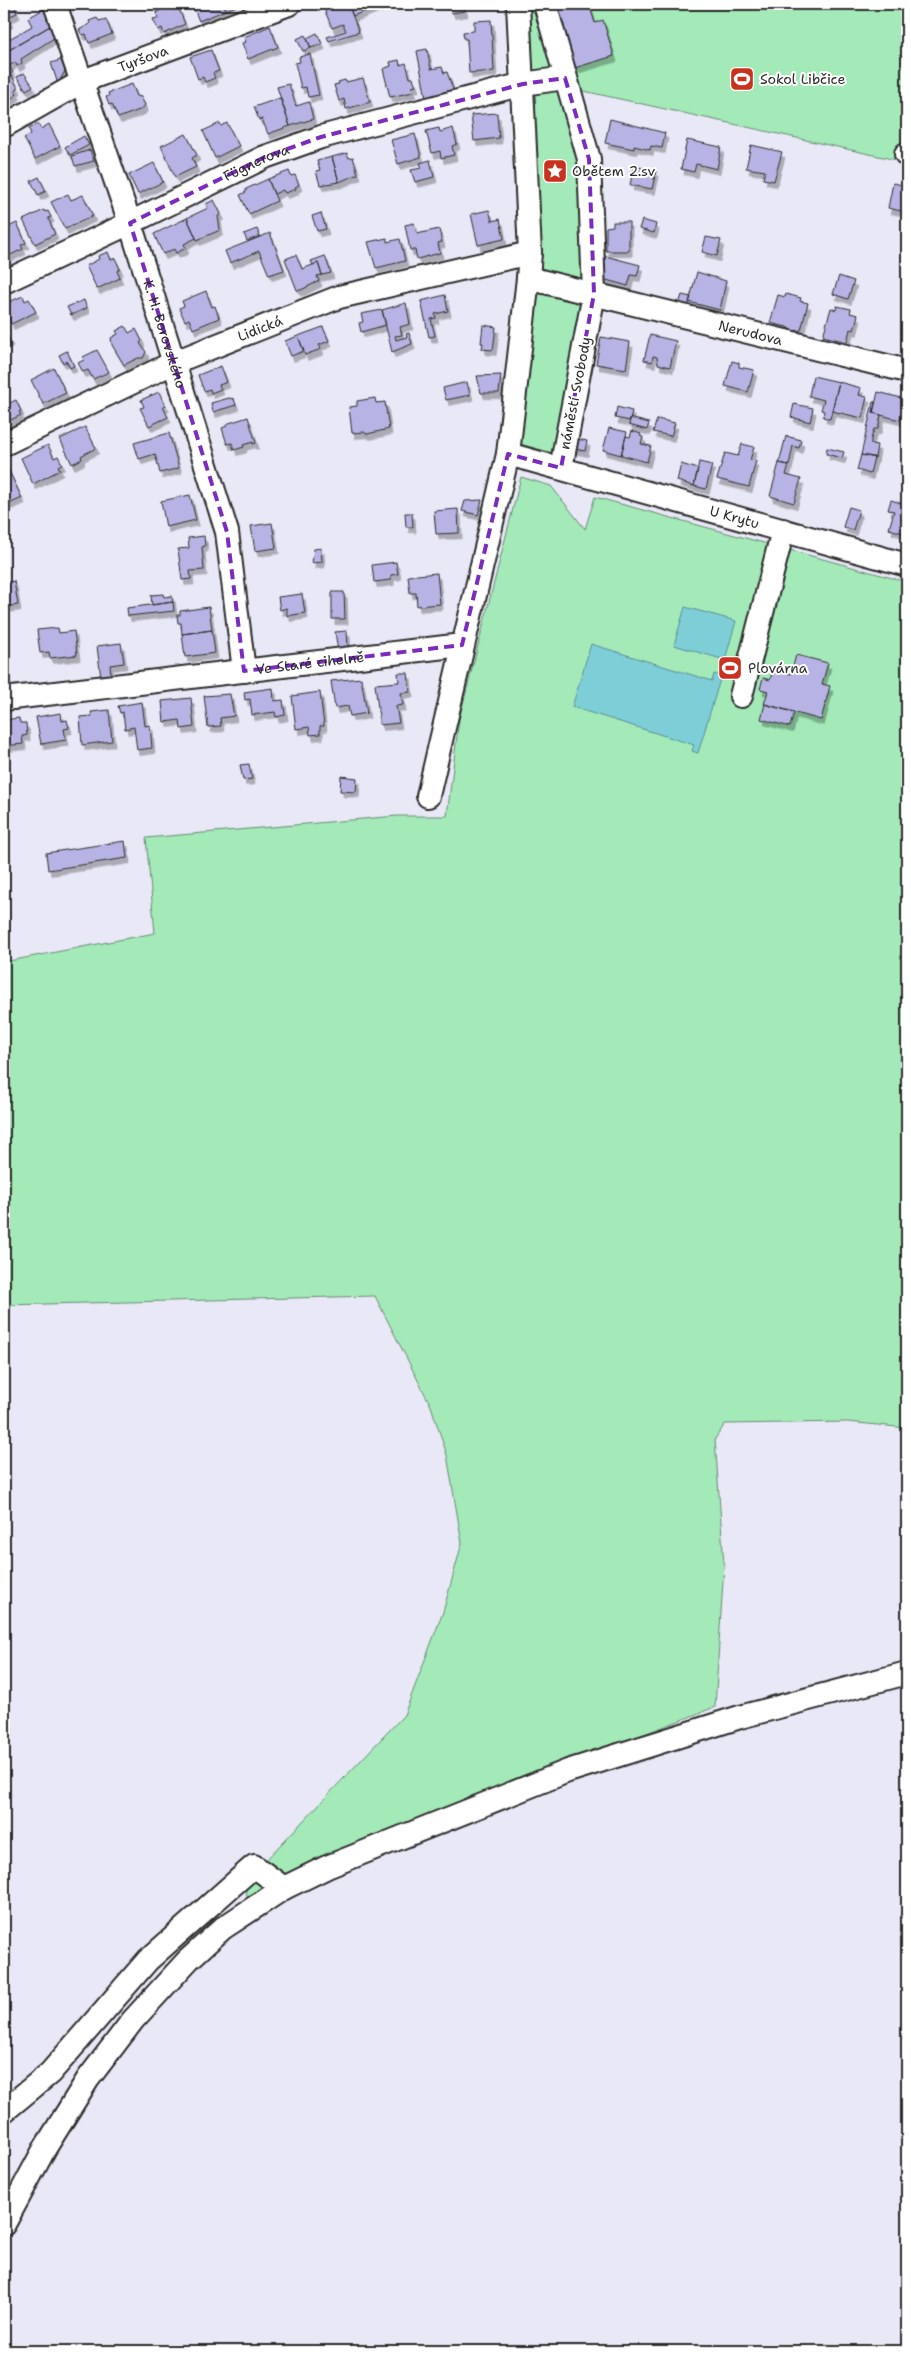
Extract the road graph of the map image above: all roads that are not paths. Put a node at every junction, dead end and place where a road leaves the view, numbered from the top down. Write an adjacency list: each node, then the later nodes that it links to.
1 (55, 4): 6 (street, K. H. Borovského)
2 (289, 4): 6 (street, Tyršova)
3 (518, 4): 7 (street)
4 (545, 4): 5 (street, náměstí Svobody)
5 (565, 78): 7 (street); 13 (street, náměstí Svobody)
6 (83, 81): 8 (street, Tyršova); 9 (street, K. H. Borovského)
7 (523, 84): 9 (street, Fügnerova); 10 (street)
8 (4, 126)
9 (130, 224): 12 (street, Fügnerova); 14 (street, K. H. Borovského)
10 (530, 253): 11 (street); 14 (street, Lidická)
11 (528, 278): 13 (street); 17 (street)
12 (4, 282)
13 (594, 294): 15 (street, Nerudova); 18 (street, náměstí Svobody)
14 (175, 362): 16 (street, Lidická); 22 (street, K. H. Borovského)
15 (907, 371)
16 (4, 444)
17 (508, 454): 18 (street, náměstí Svobody); 21 (street)
18 (561, 468): 19 (street, U Krytu)
19 (783, 530): 20 (street, U Krytu); 23 (street)
20 (907, 565)
21 (462, 645): 22 (street, Ve Staré cihelně); 25 (street)
22 (244, 670): 24 (street, Ve Staré cihelně)
23 (741, 696)
24 (4, 699)
25 (428, 796)
26 (907, 1673): 27 (street)
27 (284, 1888): 28 (street); 29 (street)
28 (4, 2111)
29 (4, 2224)

